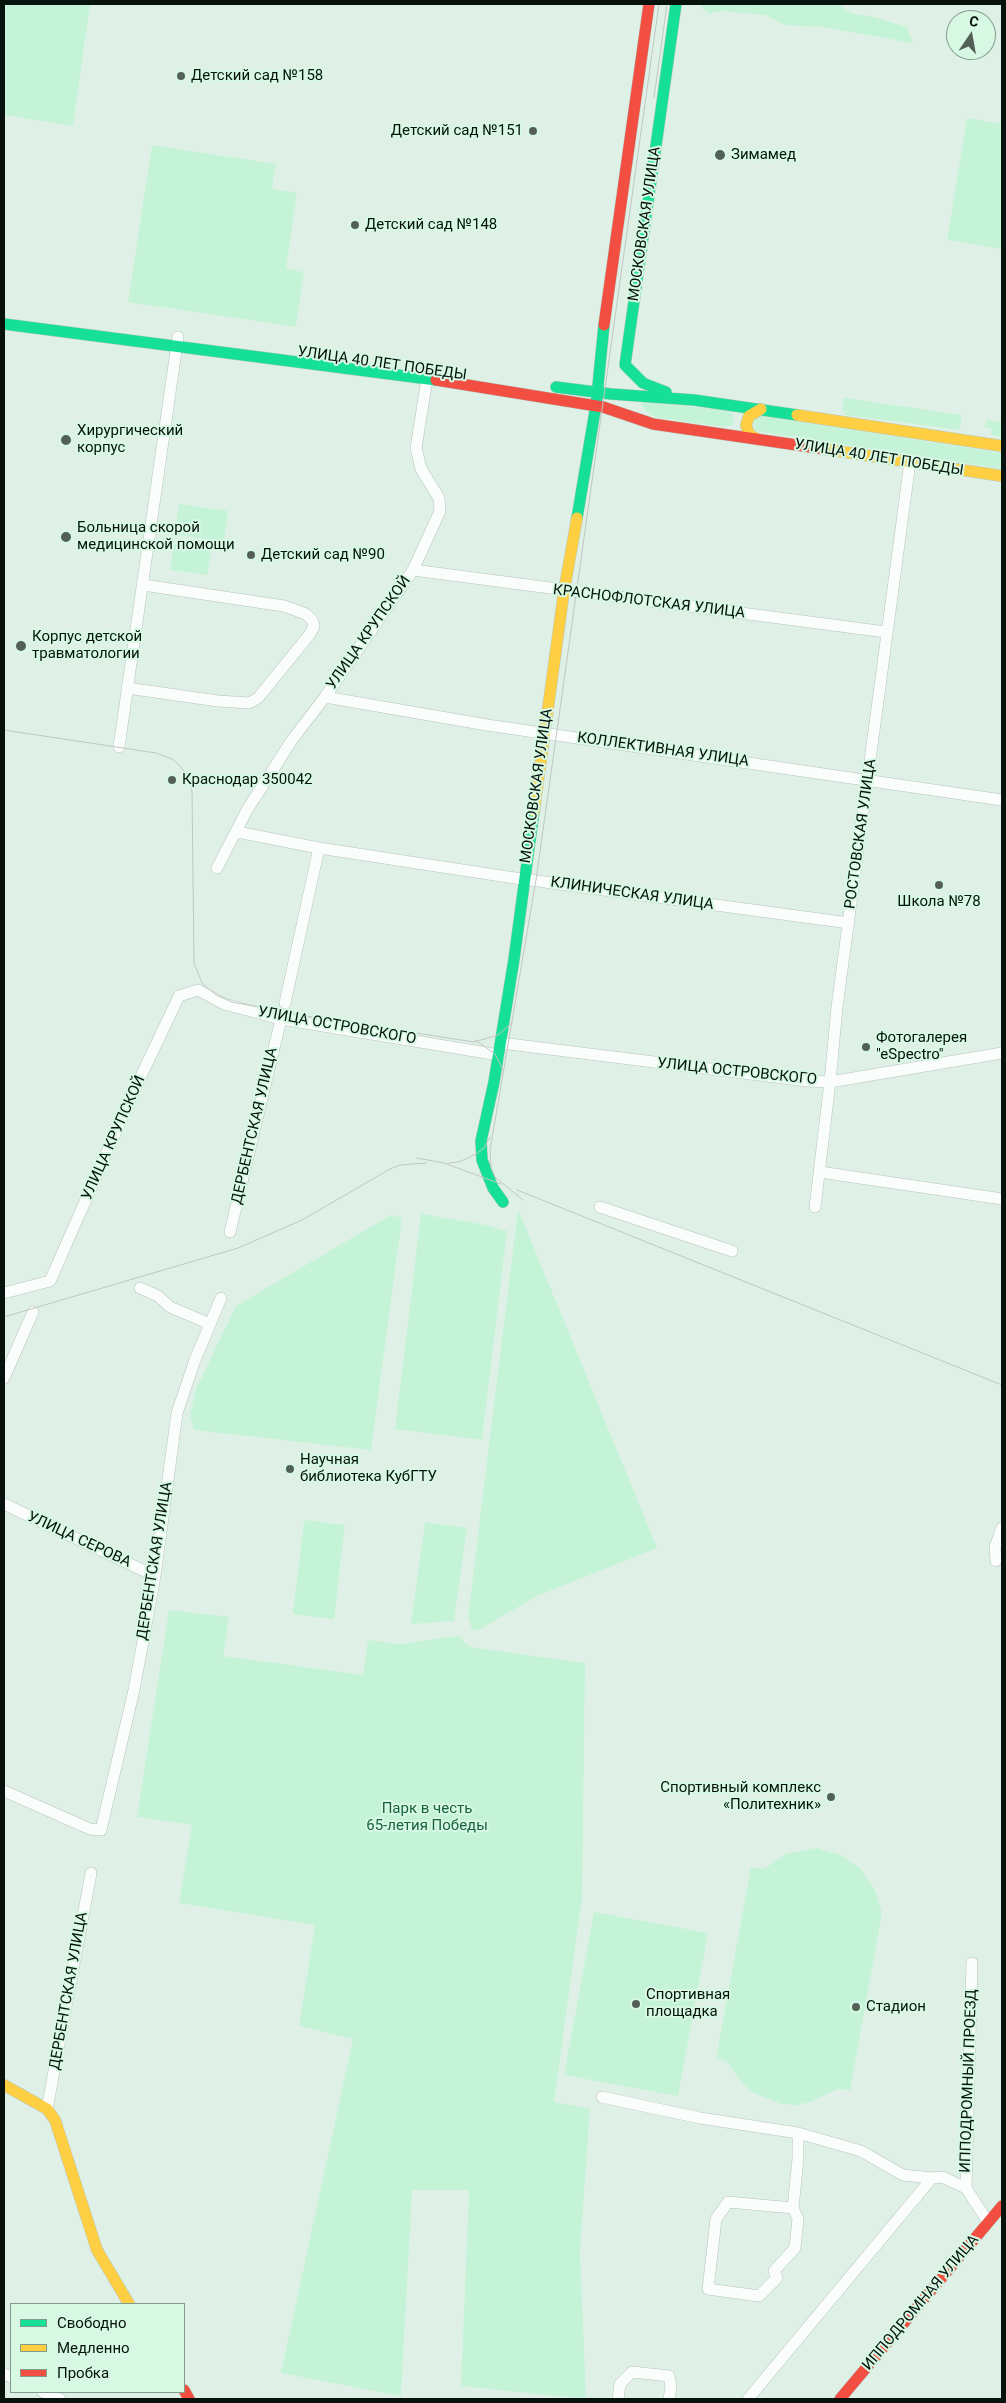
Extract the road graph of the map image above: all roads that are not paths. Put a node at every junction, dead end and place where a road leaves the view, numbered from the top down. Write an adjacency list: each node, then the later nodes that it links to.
1 (649, 4): 6 (main road, МОСКОВСКАЯ УЛИЦА)
2 (676, 4): 10 (main road, МОСКОВСКАЯ УЛИЦА)
3 (4, 314): 5 (main road, УЛИЦА 40 ЛЕТ ПОБЕДЫ)
4 (4, 324): 5 (main road, УЛИЦА 40 ЛЕТ ПОБЕДЫ)
5 (178, 342): 7 (main road, УЛИЦА 40 ЛЕТ ПОБЕДЫ); 8 (main road, УЛИЦА 40 ЛЕТ ПОБЕДЫ); 18 (street)
6 (599, 364): 8 (main road); 9 (main road, МОСКОВСКАЯ УЛИЦА)
7 (427, 379): 11 (main road, УЛИЦА 40 ЛЕТ ПОБЕДЫ); 17 (street, УЛИЦА КРУПСКОЙ)
8 (550, 386): 9 (main road, УЛИЦА 40 ЛЕТ ПОБЕДЫ)
9 (597, 392): 10 (main road, УЛИЦА 40 ЛЕТ ПОБЕДЫ); 11 (main road, МОСКОВСКАЯ УЛИЦА)
10 (694, 400): 12 (main road, УЛИЦА 40 ЛЕТ ПОБЕДЫ)
11 (596, 405): 13 (main road, УЛИЦА 40 ЛЕТ ПОБЕДЫ); 19 (main road, МОСКОВСКАЯ УЛИЦА)
12 (761, 409): 13 (main road); 14 (main road, УЛИЦА 40 ЛЕТ ПОБЕДЫ)
13 (757, 439): 15 (main road, УЛИЦА 40 ЛЕТ ПОБЕДЫ)
14 (1002, 446)
15 (910, 462): 16 (main road, УЛИЦА 40 ЛЕТ ПОБЕДЫ); 20 (street, РОСТОВСКАЯ УЛИЦА)
16 (1002, 476)
17 (413, 570): 19 (street, КРАСНОФЛОТСКАЯ УЛИЦА); 22 (street, УЛИЦА КРУПСКОЙ)
18 (143, 585): 21 (street); 21 (street)
19 (564, 591): 20 (street, КРАСНОФЛОТСКАЯ УЛИЦА); 23 (main road, МОСКОВСКАЯ УЛИЦА)
20 (886, 632): 25 (street, РОСТОВСКАЯ УЛИЦА)
21 (128, 688): 24 (street)
22 (325, 698): 23 (street, КОЛЛЕКТИВНАЯ УЛИЦА); 27 (street, УЛИЦА КРУПСКОЙ)
23 (545, 733): 25 (street, КОЛЛЕКТИВНАЯ УЛИЦА); 30 (main road, МОСКОВСКАЯ УЛИЦА)
24 (119, 747)
25 (869, 780): 26 (street, КОЛЛЕКТИВНАЯ УЛИЦА); 31 (street, РОСТОВСКАЯ УЛИЦА)
26 (1002, 800)
27 (237, 832): 28 (street, КЛИНИЧЕСКАЯ УЛИЦА); 29 (street, УЛИЦА КРУПСКОЙ)
28 (320, 848): 30 (street, КЛИНИЧЕСКАЯ УЛИЦА); 33 (street)
29 (218, 868)
30 (525, 879): 31 (street, КЛИНИЧЕСКАЯ УЛИЦА); 35 (main road, МОСКОВСКАЯ УЛИЦА)
31 (849, 923): 38 (street, РОСТОВСКАЯ УЛИЦА)
32 (179, 996): 34 (street, УЛИЦА ОСТРОВСКОГО); 47 (street, УЛИЦА КРУПСКОЙ)
33 (285, 1003)
34 (281, 1019): 37 (street, УЛИЦА ОСТРОВСКОГО); 44 (street, ДЕРБЕНТСКАЯ УЛИЦА)
35 (501, 1043): 37 (main road, МОСКОВСКАЯ УЛИЦА); 38 (street, УЛИЦА ОСТРОВСКОГО)
36 (1002, 1053): 38 (street, УЛИЦА ОСТРОВСКОГО)
37 (499, 1056): 41 (main road, МОСКОВСКАЯ УЛИЦА)
38 (830, 1082): 39 (street, РОСТОВСКАЯ УЛИЦА)
39 (820, 1172): 40 (street); 43 (street, РОСТОВСКАЯ УЛИЦА)
40 (1002, 1199)
41 (503, 1202)
42 (600, 1207): 45 (street)
43 (815, 1207)
44 (230, 1232)
45 (732, 1251)
46 (140, 1288): 50 (street)
47 (4, 1293)
48 (221, 1298): 50 (street, ДЕРБЕНТСКАЯ УЛИЦА)
49 (33, 1312): 51 (street)
50 (210, 1324): 55 (street, ДЕРБЕНТСКАЯ УЛИЦА)
51 (4, 1378)
52 (4, 1504): 55 (street, УЛИЦА СЕРОВА)
53 (1002, 1528): 54 (street)
54 (996, 1561)
55 (155, 1576): 56 (street, ДЕРБЕНТСКАЯ УЛИЦА)
56 (4, 1791)
57 (91, 1873): 61 (street, ДЕРБЕНТСКАЯ УЛИЦА)
58 (972, 1963): 64 (street, ИППОДРОМНЫЙ ПРОЕЗД)
59 (4, 2085): 61 (main road)
60 (602, 2097): 62 (street)
61 (47, 2109): 68 (main road)
62 (798, 2133): 63 (street); 66 (street)
63 (932, 2178): 64 (street); 73 (street)
64 (966, 2188): 67 (street, ИППОДРОМНЫЙ ПРОЕЗД)
65 (1002, 2206): 67 (main road, ИППОДРОМНАЯ УЛИЦА)
66 (793, 2208): 66 (street)
67 (988, 2222): 74 (main road, ИППОДРОМНАЯ УЛИЦА)
68 (128, 2303)
69 (45, 2393): 70 (street)
70 (60, 2399)
71 (618, 2399): 72 (street)
72 (669, 2399)
73 (748, 2399)
74 (840, 2399)

